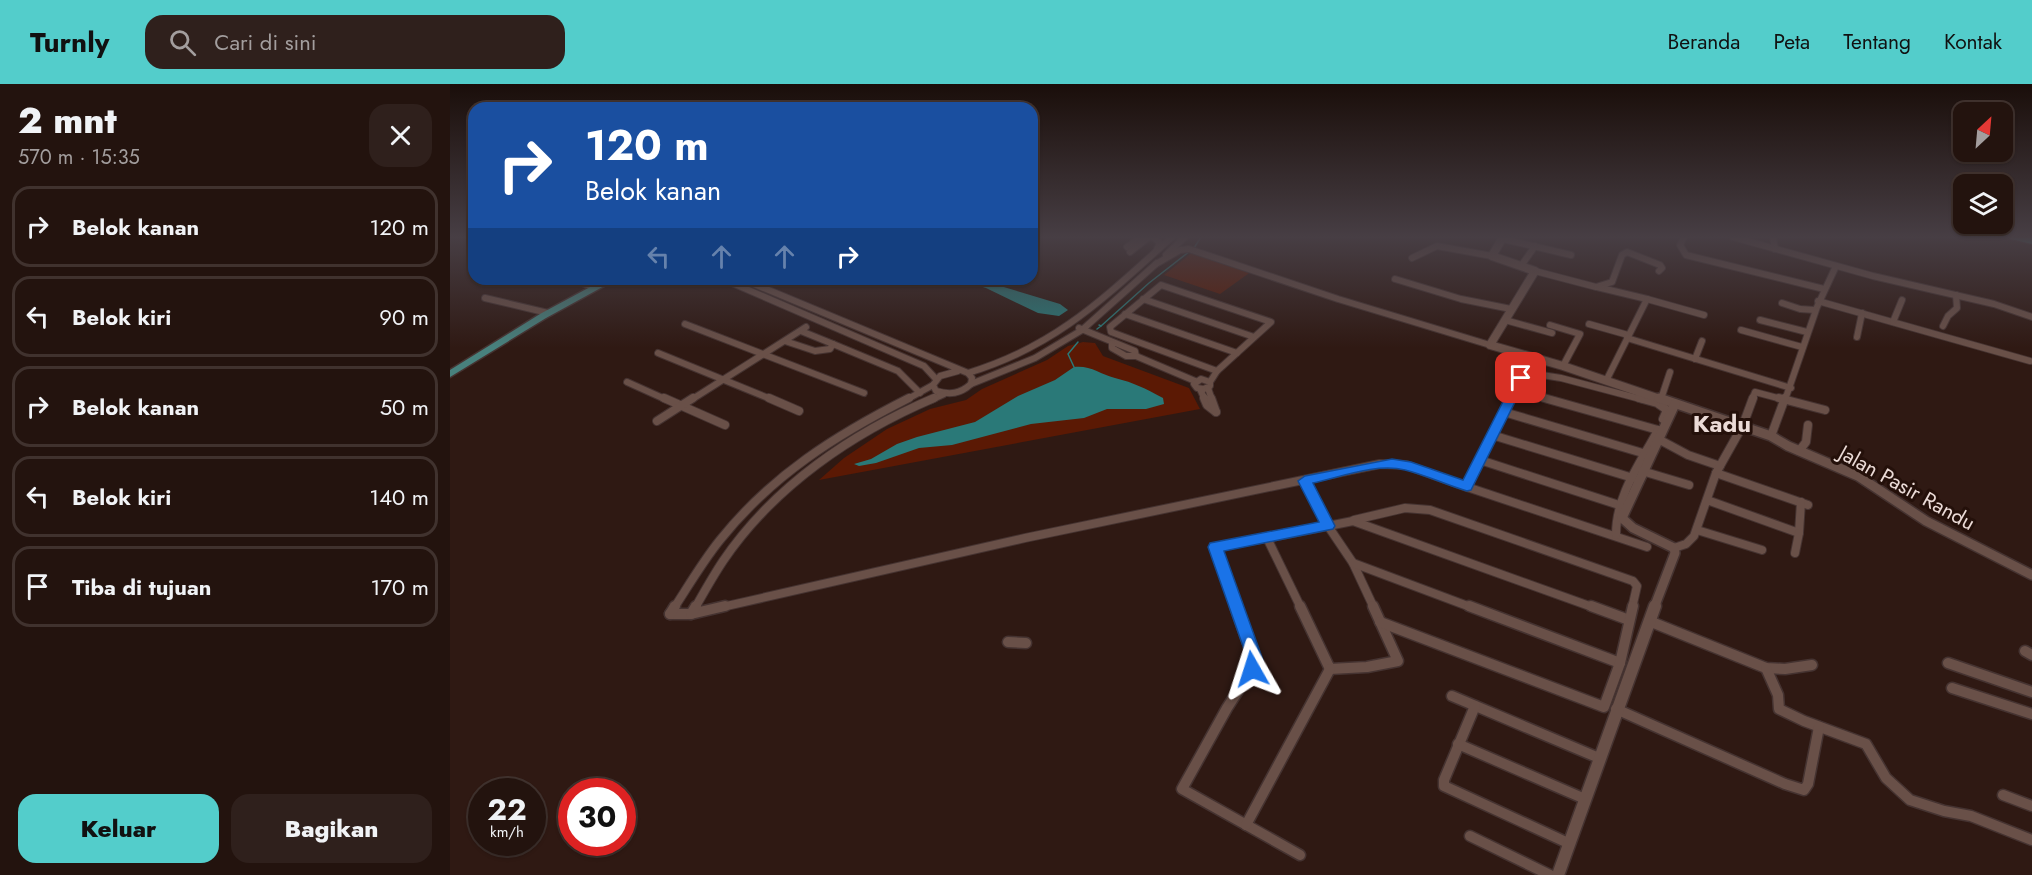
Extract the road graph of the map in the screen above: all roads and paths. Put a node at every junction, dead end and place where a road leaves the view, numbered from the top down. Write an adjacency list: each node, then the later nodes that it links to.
1 (1131, 274): 40 (street)
2 (1145, 274): 42 (street)
3 (1264, 274): 54 (street)
4 (1533, 274): 27 (street)
5 (1546, 274): 16 (street)
6 (1615, 274): 16 (street)
7 (1763, 274): 17 (street)
8 (1832, 274): 17 (street)
9 (1869, 274): 19 (street)
10 (1395, 279): 27 (street)
11 (589, 285): 15 (street)
12 (600, 285): 15 (main road)
13 (737, 285): 23 (street)
14 (756, 285): 18 (street)
15 (596, 287): 29 (main road)
16 (1596, 287): 22 (street)
17 (1824, 289): 25 (street)
18 (780, 295): 23 (street); 49 (street)
19 (1956, 295): 33 (street); 41 (street)
20 (485, 298): 29 (street)
21 (1143, 298): 31 (street); 46 (street); 46 (street)
22 (1647, 299): 32 (street); 47 (street)
23 (771, 300): 53 (street)
24 (1902, 300): 36 (street)
25 (1818, 301): 28 (street); 30 (street)
26 (1782, 303): 28 (street)
27 (1511, 309): 34 (street)
28 (1815, 310): 44 (street)
29 (548, 313): 66 (main road)
30 (1862, 313): 36 (street); 48 (street)
31 (1125, 314): 58 (street); 63 (street)
32 (1704, 315)
33 (2032, 317)
34 (1505, 320): 45 (street); 54 (street)
35 (1760, 320): 44 (street)
36 (1893, 322): 60 (street)
37 (685, 324): 57 (street)
38 (1589, 324): 47 (street)
39 (1550, 325): 61 (street)
40 (1072, 326): 42 (street); 65 (street)
41 (1943, 326)
42 (1082, 330): 63 (street); 71 (street)
43 (1741, 330): 55 (street)
44 (1807, 332): 55 (street)
45 (1552, 333)
46 (1254, 337): 58 (street)
47 (1627, 337): 59 (street); 68 (street)
48 (1857, 337)
49 (882, 339): 53 (street); 62 (street)
50 (784, 341): 52 (street); 52 (street); 57 (street)
51 (1702, 341): 59 (street)
52 (833, 344): 75 (street)
53 (873, 344): 70 (street)
54 (1490, 345): 61 (street, Jalan Pasir Randu)
55 (1802, 346): 72 (street)
56 (658, 353): 67 (street)
57 (763, 354): 67 (street); 74 (street)
58 (1237, 354): 63 (street)
59 (1695, 359): 72 (street)
60 (2030, 361)
61 (1563, 366): 68 (street, Jalan Pasir Randu)
62 (958, 371): 65 (street); 70 (street)
63 (1217, 371)
64 (1670, 372): 77 (street)
65 (968, 373): 71 (street)
66 (450, 374)
67 (724, 379): 80 (street); 82 (street)
68 (1606, 381): 77 (street, Jalan Pasir Randu)
69 (627, 382): 80 (street)
70 (934, 382): 75 (street); 76 (street)
71 (972, 384): 76 (street)
72 (1791, 388): 78 (street)
73 (1515, 390): 83 (street); 89 (street); 89 (street)
74 (864, 393)
75 (920, 393): 113 (street)
76 (944, 394): 113 (street)
77 (1661, 399): 79 (street, Jalan Pasir Randu)
78 (1786, 399): 81 (street); 86 (street); 90 (street)
79 (1675, 404): 86 (street, Jalan Pasir Randu); 89 (street)
80 (682, 405): 84 (street); 85 (street)
81 (1826, 410)
82 (799, 411)
83 (1504, 412): 88 (street); 92 (street)
84 (657, 421)
85 (725, 425)
86 (1743, 425): 90 (street, Jalan Pasir Randu); 94 (street)
87 (1808, 425): 91 (street)
88 (1492, 435): 93 (street); 95 (street)
89 (1659, 435): 92 (street); 94 (street); 95 (street)
90 (1771, 436): 91 (street, Jalan Pasir Randu)
91 (1800, 451): 112 (street, Jalan Pasir Randu)
92 (1646, 454): 95 (street)
93 (1480, 460): 98 (street); 100 (street)
94 (1718, 470): 99 (street); 104 (street)
95 (1637, 475): 97 (street); 100 (street); 108 (street)
96 (1305, 481): 98 (street); 102 (street); 113 (street)
97 (1689, 485)
98 (1467, 487): 105 (street)
99 (1707, 500): 103 (street); 104 (street)
100 (1619, 504): 105 (street)
101 (1353, 521): 102 (street); 114 (street); 114 (street)
102 (1328, 526): 106 (street); 111 (street)
103 (1697, 530): 108 (street); 109 (street)
104 (1799, 533): 110 (street)
105 (1616, 535): 107 (street)
106 (1267, 538): 123 (street); 136 (street)
107 (1647, 547)
108 (1674, 548): 115 (street)
109 (1762, 550)
110 (1795, 553)
111 (1353, 563): 116 (street); 119 (street)
112 (2032, 574)
113 (691, 614)
114 (1629, 621): 119 (street)
115 (1649, 621): 122 (street); 128 (street)
116 (1380, 622): 119 (street); 123 (street)
117 (1008, 642): 118 (street)
118 (1026, 643)
119 (1620, 663)
120 (1948, 663): 125 (street)
121 (1812, 665): 122 (street)
122 (1766, 668): 130 (street)
123 (1330, 669): 136 (street)
124 (1952, 688): 129 (street)
125 (2032, 692)
126 (1452, 696): 127 (street)
127 (1475, 706): 131 (street); 132 (street)
128 (1616, 709): 130 (street); 132 (street)
129 (2032, 714)
130 (1819, 727): 138 (street)
131 (1458, 744): 134 (street); 139 (street)
132 (1599, 758): 134 (street)
133 (2003, 795): 135 (street)
134 (1585, 799): 139 (street)
135 (2032, 806)
136 (1246, 825): 140 (street)
137 (1470, 836): 141 (street)
138 (2032, 840)
139 (1568, 843): 142 (street)
140 (1300, 855)
141 (1550, 875)
142 (1558, 875)

